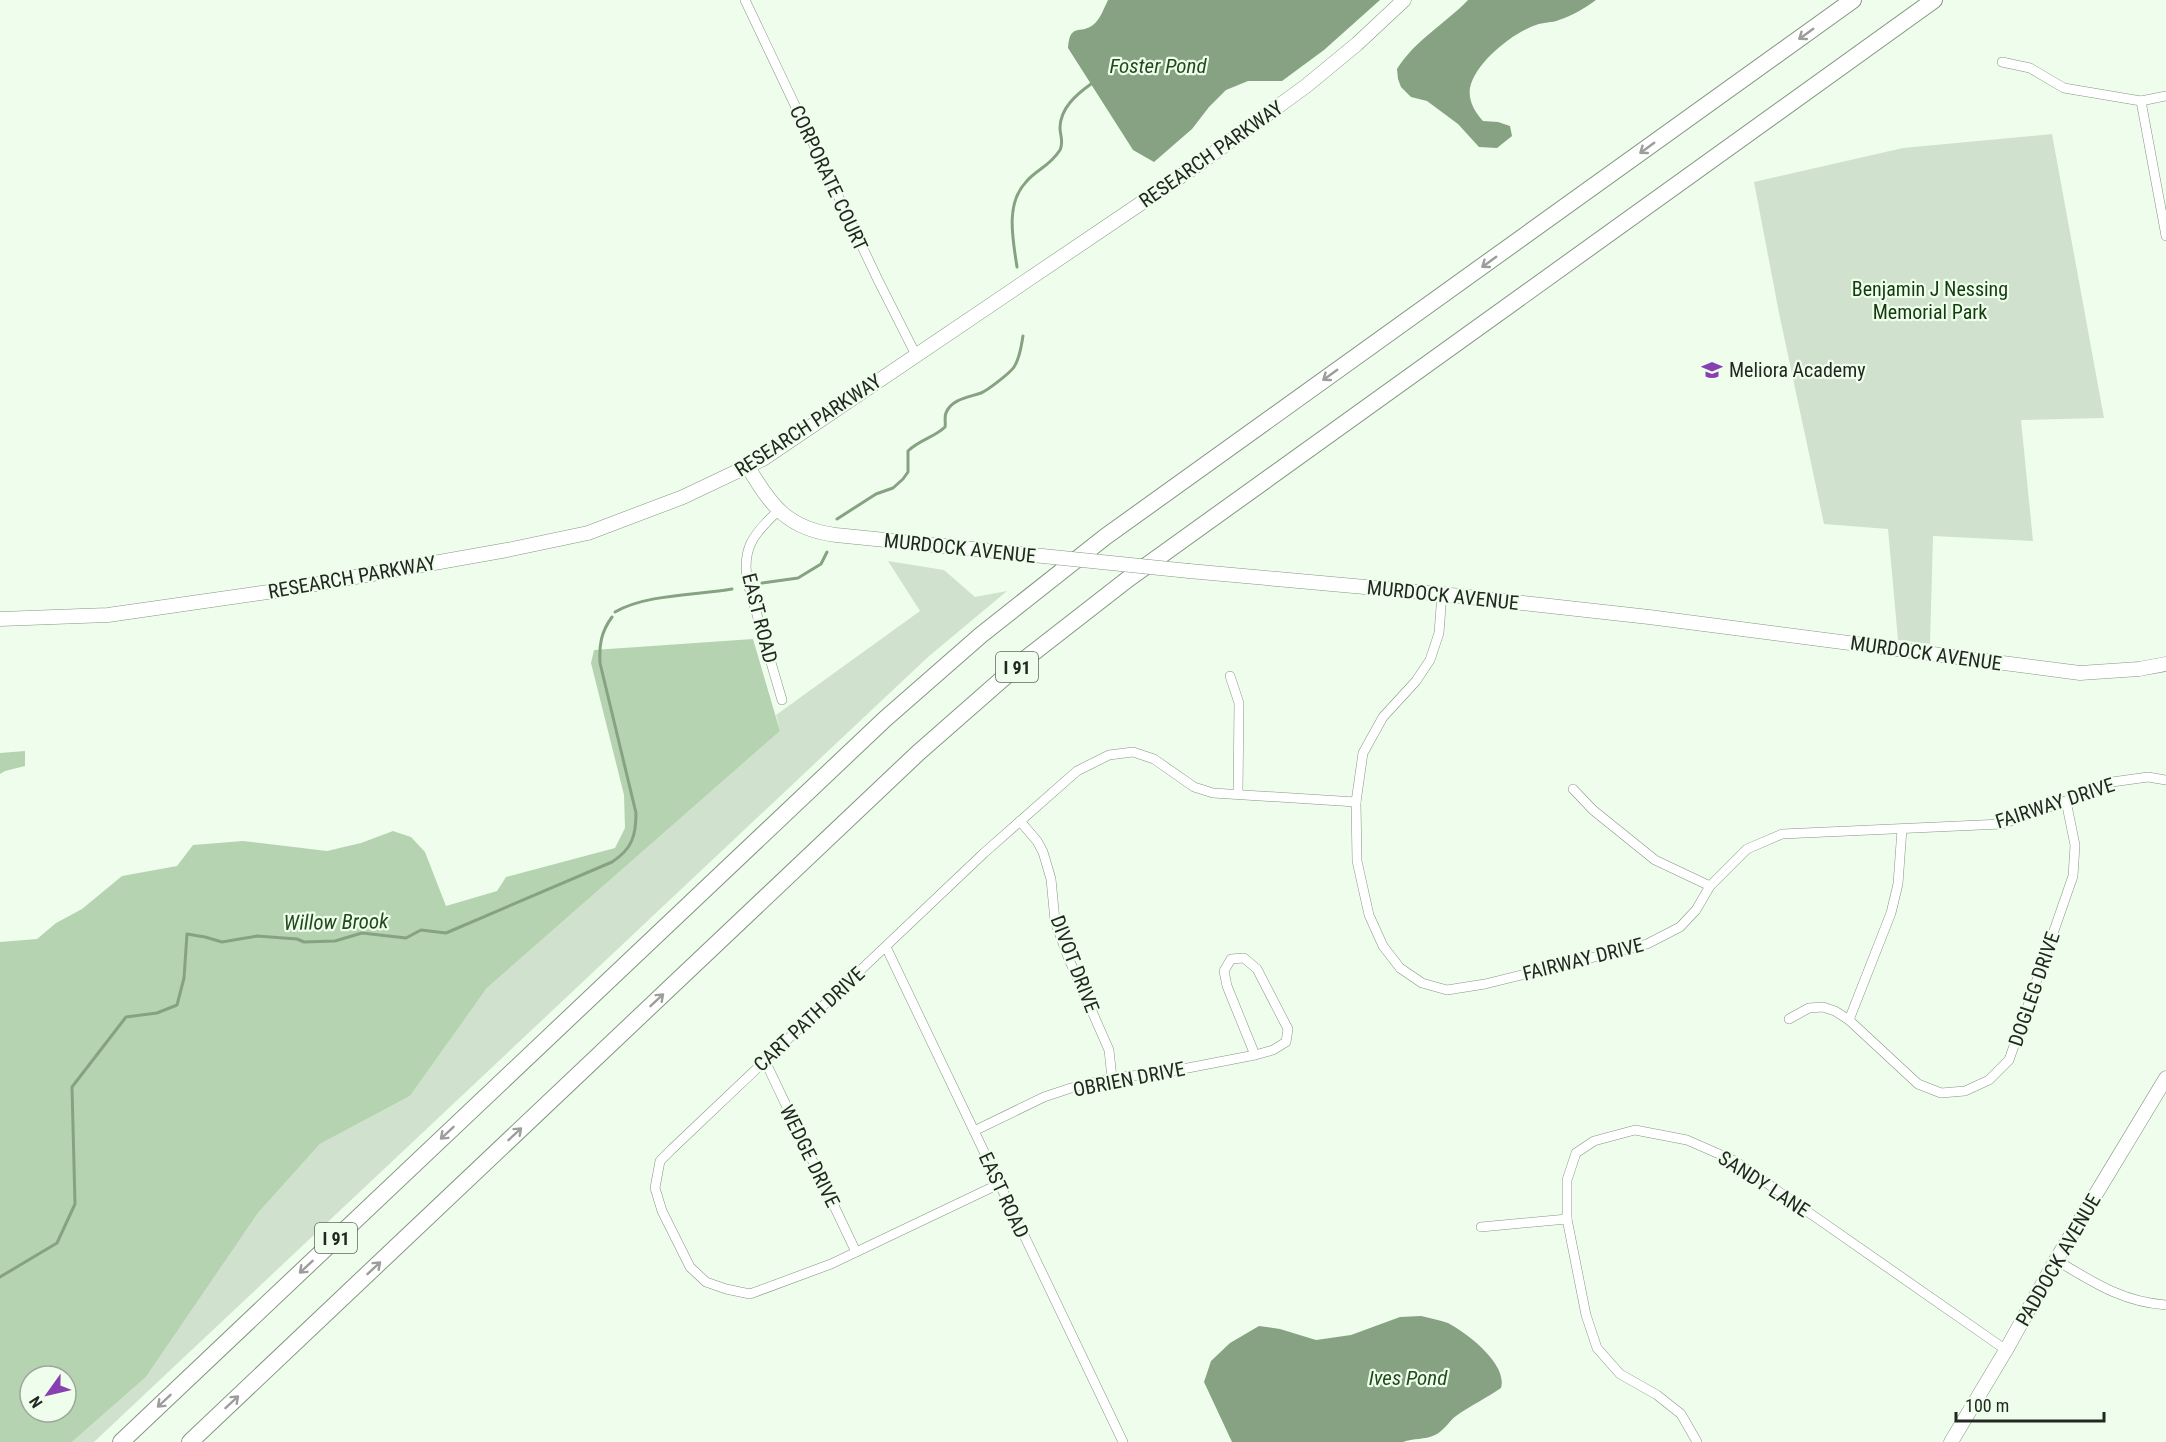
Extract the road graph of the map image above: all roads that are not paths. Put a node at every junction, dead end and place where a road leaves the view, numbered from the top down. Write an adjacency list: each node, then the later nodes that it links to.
1 (745, 0): 9 (street, CORPORATE COURT)
2 (1404, 0): 9 (main road, RESEARCH PARKWAY)
3 (1853, 0): 40 (highway, I 91, one-way to 40)
4 (1934, 0): 41 (highway, I 91, one-way to 4)
5 (2002, 62): 7 (street)
6 (2166, 96): 7 (street)
7 (2141, 101): 8 (street)
8 (2166, 236)
9 (916, 355): 10 (main road, RESEARCH PARKWAY)
10 (748, 467): 11 (main road, MURDOCK AVENUE); 13 (main road, RESEARCH PARKWAY)
11 (778, 511): 12 (main road, MURDOCK AVENUE, bridge); 16 (street, EAST ROAD)
12 (1442, 594): 14 (main road, MURDOCK AVENUE); 21 (street, FAIRWAY DRIVE)
13 (0, 619)
14 (2166, 664)
15 (1230, 676): 19 (street)
16 (782, 700)
17 (2166, 780): 20 (street, FAIRWAY DRIVE)
18 (1573, 789): 24 (street)
19 (1238, 794): 21 (street, CART PATH DRIVE); 22 (street, CART PATH DRIVE)
20 (2066, 801): 23 (street, FAIRWAY DRIVE); 27 (street, DOGLEG DRIVE)
21 (1356, 802): 24 (street, FAIRWAY DRIVE)
22 (1020, 821): 25 (street, CART PATH DRIVE); 31 (street, DIVOT DRIVE)
23 (1902, 829): 24 (street, FAIRWAY DRIVE); 27 (street)
24 (1710, 886)
25 (886, 947): 29 (street, CART PATH DRIVE); 32 (street, EAST ROAD)
26 (1789, 1018): 27 (street, DOGLEG DRIVE)
27 (1849, 1020)
28 (1255, 1055): 28 (street, OBRIEN DRIVE); 31 (street, OBRIEN DRIVE)
29 (765, 1061): 36 (street, WEDGE DRIVE); 36 (street, CART PATH DRIVE)
30 (2166, 1077): 37 (main road, PADDOCK AVENUE)
31 (1112, 1078): 32 (street, OBRIEN DRIVE)
32 (974, 1131): 33 (street, EAST ROAD)
33 (999, 1184): 36 (street, CART PATH DRIVE); 42 (street, EAST ROAD)
34 (1567, 1218): 35 (street); 39 (street, SANDY LANE); 43 (street, SANDY LANE)
35 (1481, 1227)
36 (856, 1252)
37 (2056, 1260): 38 (street); 39 (main road, PADDOCK AVENUE)
38 (2166, 1305)
39 (2006, 1350): 44 (main road, PADDOCK AVENUE)
40 (120, 1442)
41 (190, 1442)
42 (1123, 1442)
43 (1697, 1442)
44 (1951, 1442)

